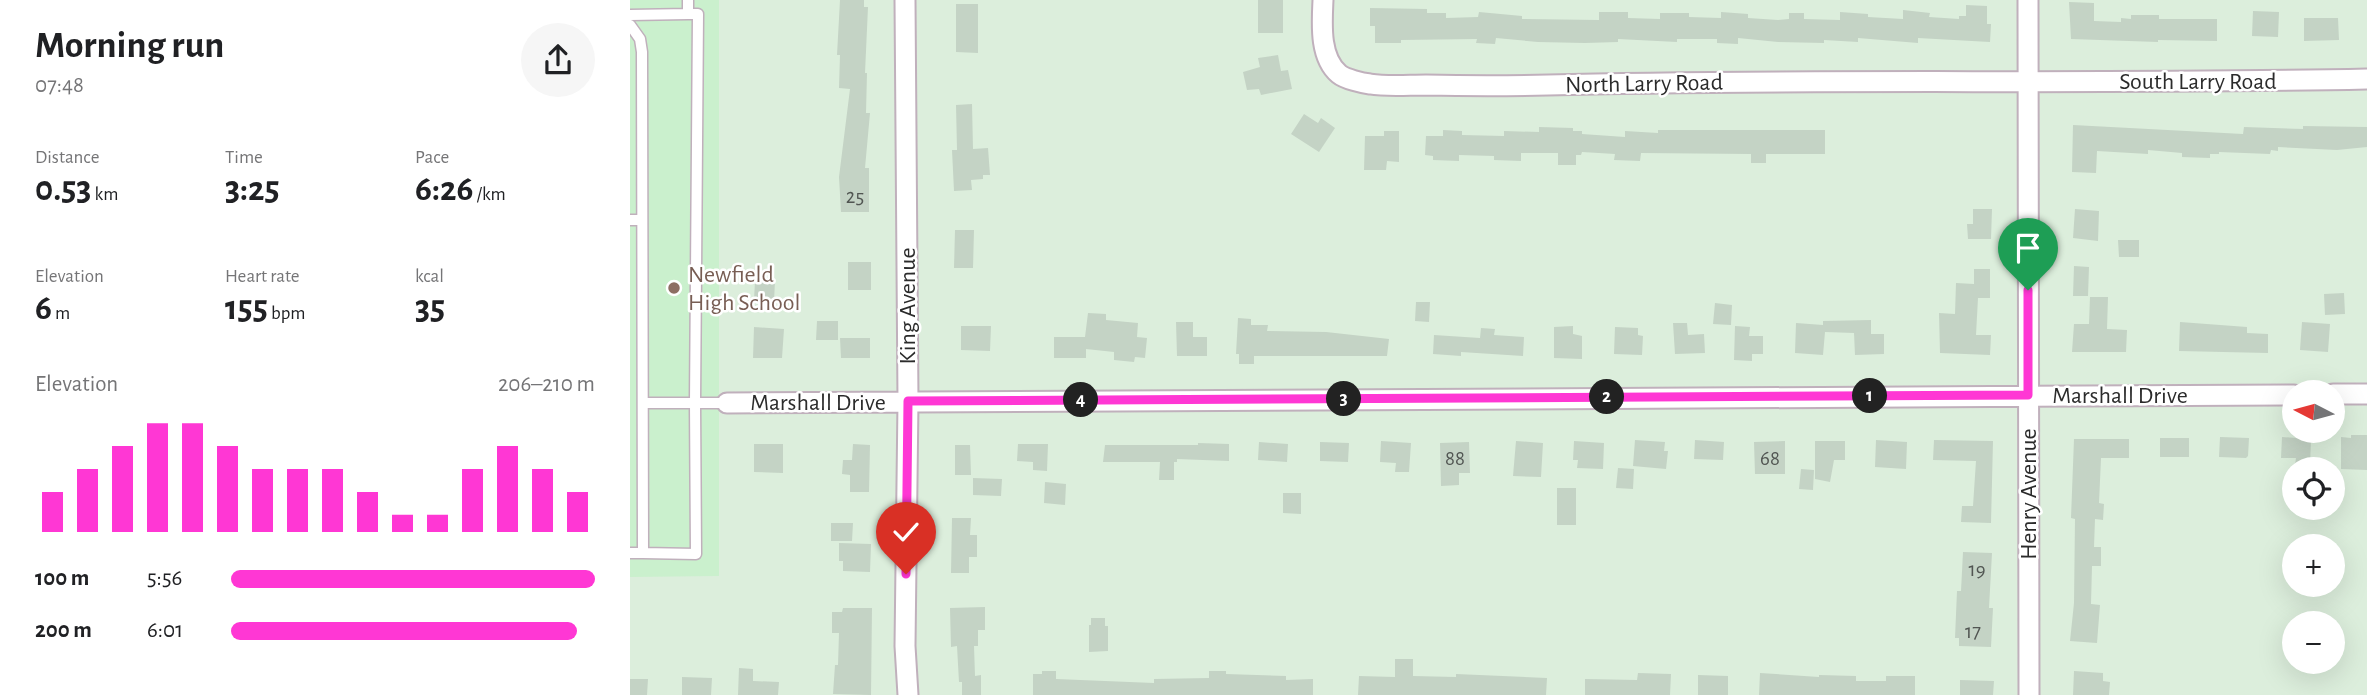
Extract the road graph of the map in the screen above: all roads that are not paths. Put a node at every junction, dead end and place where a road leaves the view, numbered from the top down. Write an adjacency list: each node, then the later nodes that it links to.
1 (688, 0): 5 (lane)
2 (905, 0): 16 (street, King Avenue)
3 (1323, 0): 9 (street, North Larry Road)
4 (2028, 0): 9 (street, Henry Avenue)
5 (688, 14): 6 (lane); 18 (lane)
6 (630, 15)
7 (630, 25): 11 (lane)
8 (2367, 79): 9 (street, South Larry Road)
9 (2029, 81): 14 (street, Henry Avenue)
10 (630, 220): 11 (lane)
11 (642, 220): 17 (lane)
12 (2345, 394): 13 (street)
13 (2367, 394)
14 (2028, 395): 15 (street, Marshall Drive); 16 (street, Marshall Drive); 25 (street, Henry Avenue)
15 (2282, 395)
16 (908, 401): 19 (street, Marshall Drive); 24 (street, King Avenue)
17 (643, 403): 18 (lane); 21 (lane)
18 (695, 403): 19 (lane); 23 (lane)
19 (727, 403)
20 (630, 502): 21 (lane)
21 (643, 502): 23 (lane)
22 (630, 553): 23 (lane)
23 (643, 553)
24 (908, 695)
25 (2029, 695)

